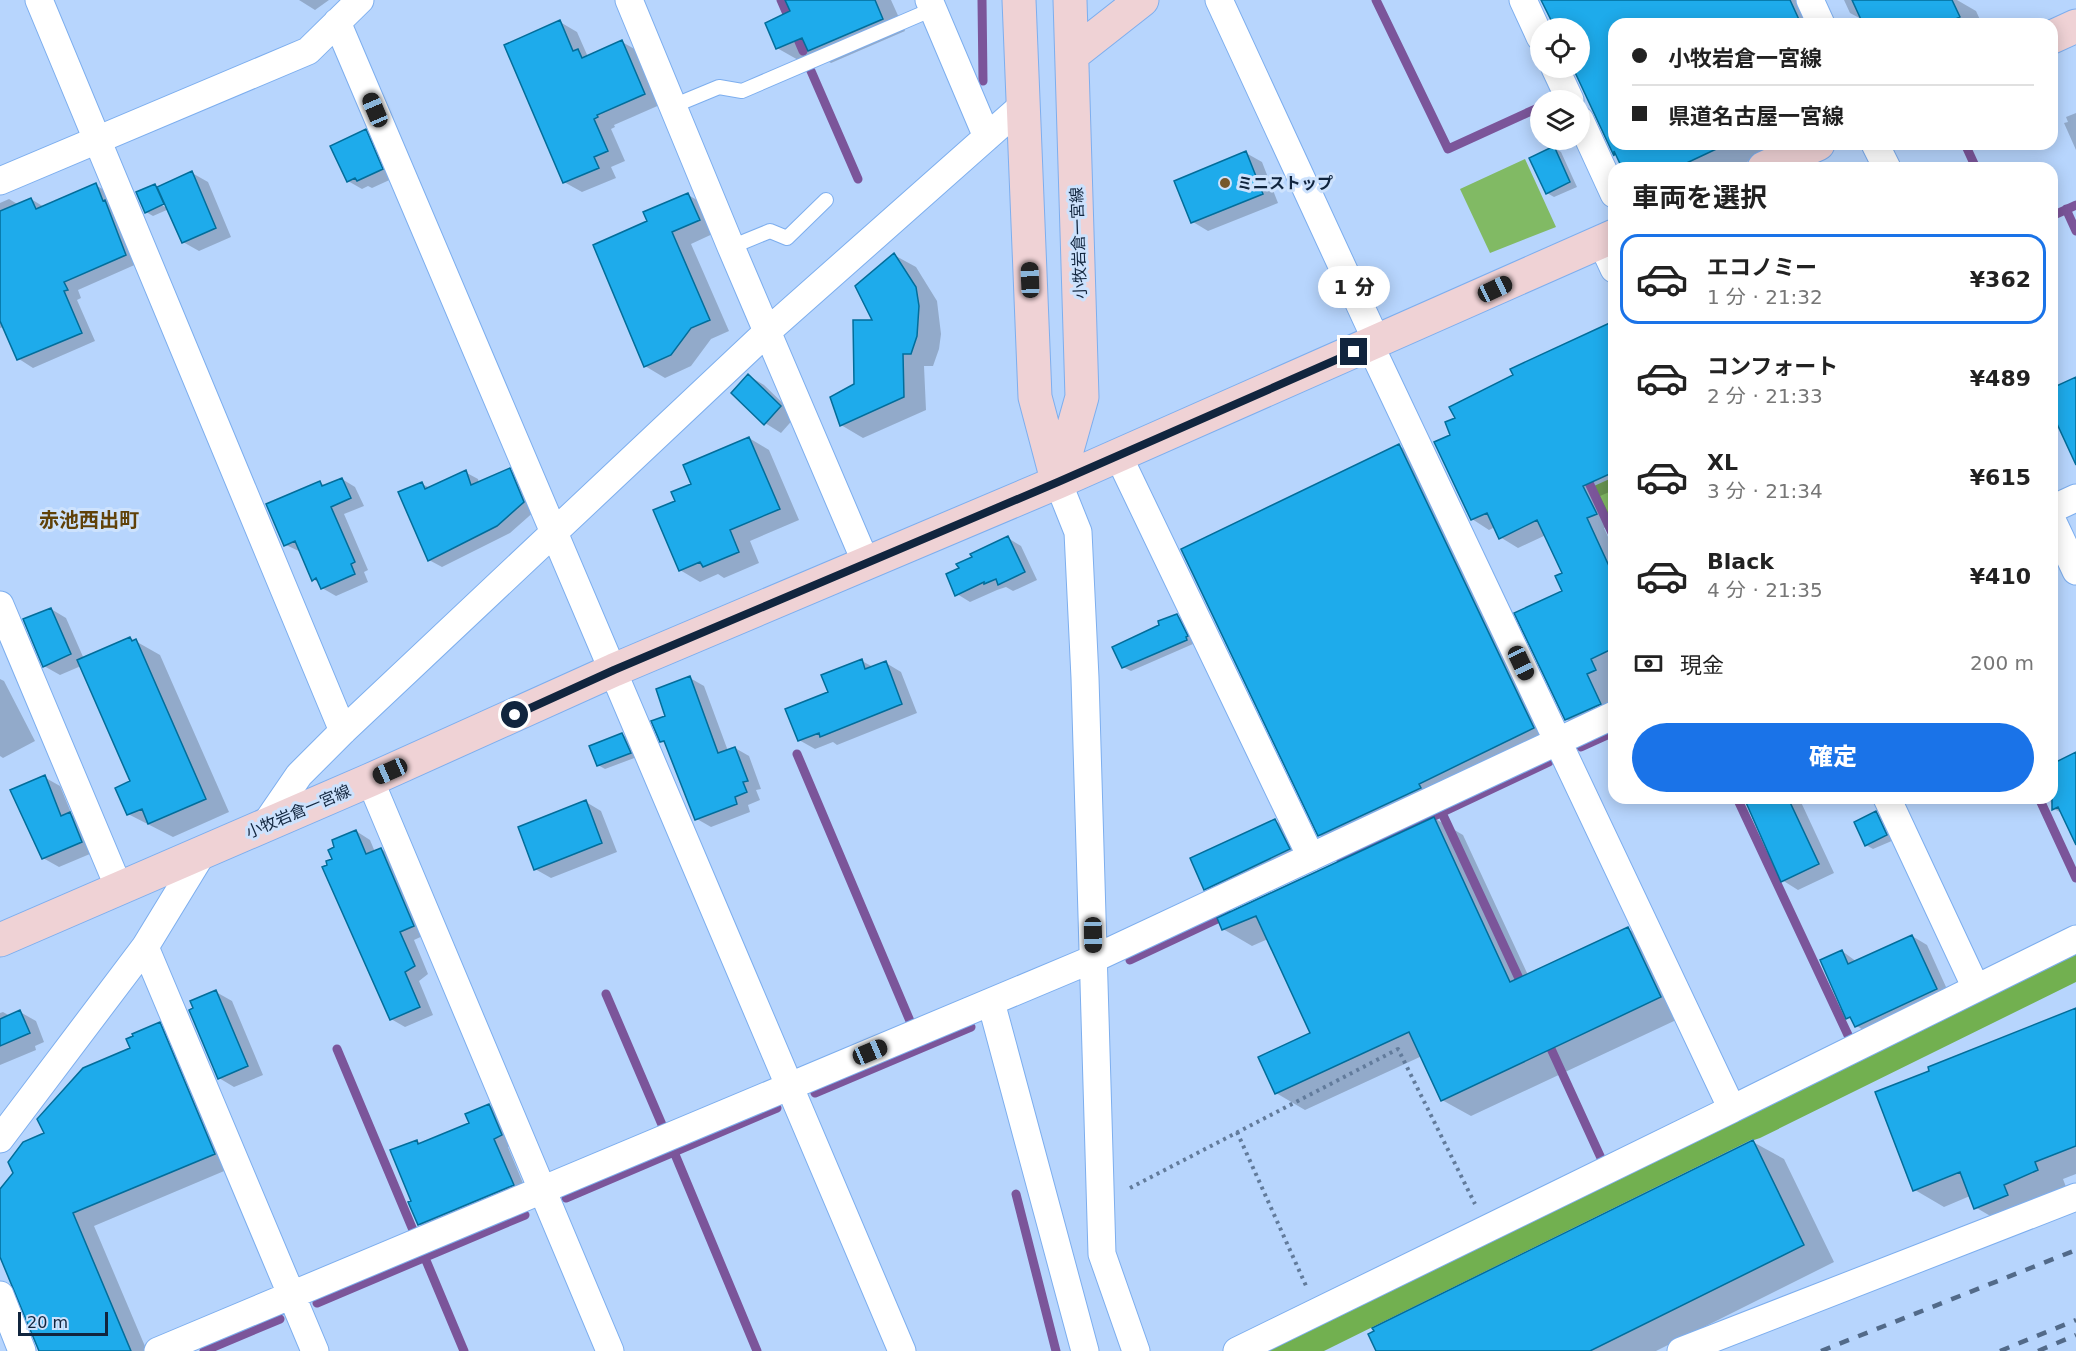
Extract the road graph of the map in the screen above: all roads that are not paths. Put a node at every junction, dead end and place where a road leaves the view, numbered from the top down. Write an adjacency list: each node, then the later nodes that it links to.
1 (39, 0): 20 (street)
2 (360, 0): 13 (street)
3 (629, 0): 18 (street)
4 (1019, 0): 17 (main road)
5 (1070, 0): 16 (main road, 小牧岩倉一宮線)
6 (1142, 0): 16 (main road)
7 (1219, 0): 30 (street)
8 (1523, 0): 11 (street)
9 (1810, 0): 12 (street)
10 (931, 5): 18 (lane); 19 (street)
11 (1531, 18)
12 (1818, 18)
13 (337, 22): 20 (street); 35 (street)
14 (2076, 26): 15 (main road)
15 (2058, 34)
16 (1072, 55): 32 (main road, 小牧岩倉一宮線)
17 (1023, 105): 19 (street); 32 (main road)
18 (673, 106): 27 (street)
19 (987, 137): 29 (street)
20 (98, 140): 24 (street); 42 (street)
21 (1590, 142): 25 (street)
22 (1804, 150): 23 (main road)
23 (1778, 162)
24 (0, 181)
25 (1608, 181)
26 (826, 200): 27 (lane)
27 (731, 247): 29 (street)
28 (1608, 249): 30 (main road)
29 (768, 331): 35 (street); 37 (street)
30 (1374, 343): 31 (main road); 43 (street)
31 (1118, 455): 32 (main road); 48 (street)
32 (1058, 482): 37 (main road, 小牧岩倉一宮線); 53 (street)
33 (2076, 498): 34 (street)
34 (2058, 506)
35 (555, 532): 40 (street); 42 (street)
36 (2058, 533): 38 (street)
37 (866, 564): 40 (main road, 小牧岩倉一宮線)
38 (2076, 571)
39 (0, 605): 49 (street)
40 (614, 670): 44 (main road, 小牧岩倉一宮線); 56 (street)
41 (1608, 718): 43 (street)
42 (343, 731): 46 (street)
43 (1558, 741): 48 (street); 57 (street)
44 (369, 780): 46 (main road, 小牧岩倉一宮線); 59 (street)
45 (1890, 804): 54 (street)
46 (264, 826): 47 (main road, 小牧岩倉一宮線)
47 (203, 852): 49 (main road, 小牧岩倉一宮線); 52 (street)
48 (1311, 856): 53 (street)
49 (118, 888): 51 (main road, 小牧岩倉一宮線)
50 (2076, 939): 54 (street)
51 (0, 940)
52 (145, 947): 58 (street); 62 (street)
53 (1093, 959): 55 (street); 69 (street)
54 (1976, 988): 57 (street)
55 (991, 1002): 56 (street); 68 (street)
56 (790, 1086): 59 (street); 67 (street)
57 (1732, 1109): 70 (street)
58 (0, 1139)
59 (543, 1190): 62 (street); 66 (street)
60 (2076, 1197): 71 (street)
61 (0, 1295): 63 (street)
62 (292, 1295): 64 (street); 65 (street)
63 (22, 1351)
64 (158, 1351)
65 (315, 1351)
66 (610, 1351)
67 (902, 1351)
68 (1085, 1351)
69 (1136, 1351)
70 (1237, 1351)
71 (1681, 1351)

